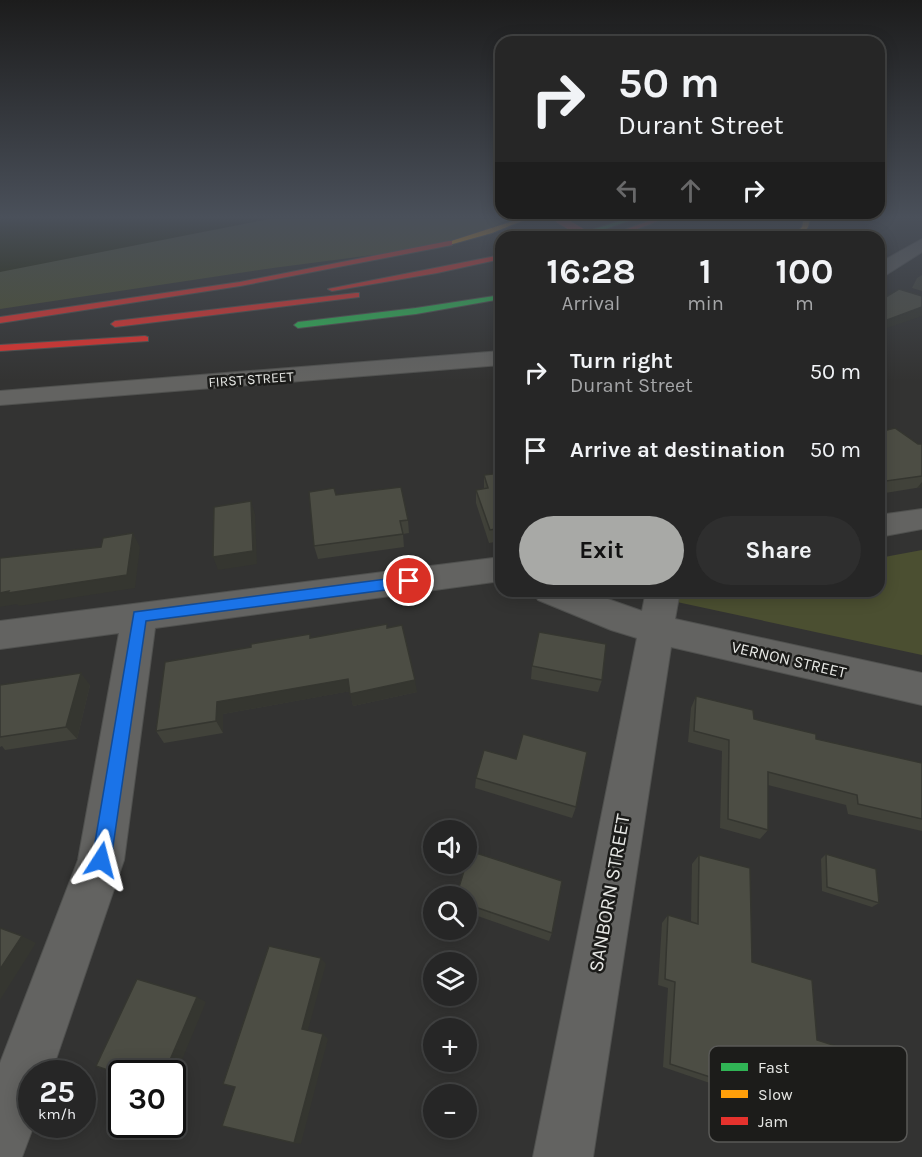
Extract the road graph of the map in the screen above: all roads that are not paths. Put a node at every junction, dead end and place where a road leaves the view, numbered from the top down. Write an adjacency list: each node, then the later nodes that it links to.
1 (297, 273): 5 (main road)
2 (425, 273): 7 (main road)
3 (472, 273): 6 (main road)
4 (495, 298): 8 (main road)
5 (0, 320)
6 (106, 325)
7 (0, 326)
8 (288, 326)
9 (47, 331): 10 (main road)
10 (0, 336)
11 (156, 338): 12 (main road)
12 (0, 348)
13 (495, 358): 14 (street, FIRST STREET)
14 (0, 398)
15 (922, 519): 16 (street)
16 (885, 525)
17 (495, 571): 20 (street)
18 (565, 597): 19 (street, VERNON STREET)
19 (660, 610): 22 (street, VERNON STREET); 24 (street, SANBORN STREET)
20 (140, 616): 21 (street); 23 (street)
21 (0, 635)
22 (922, 689)
23 (0, 1139)
24 (563, 1157)

